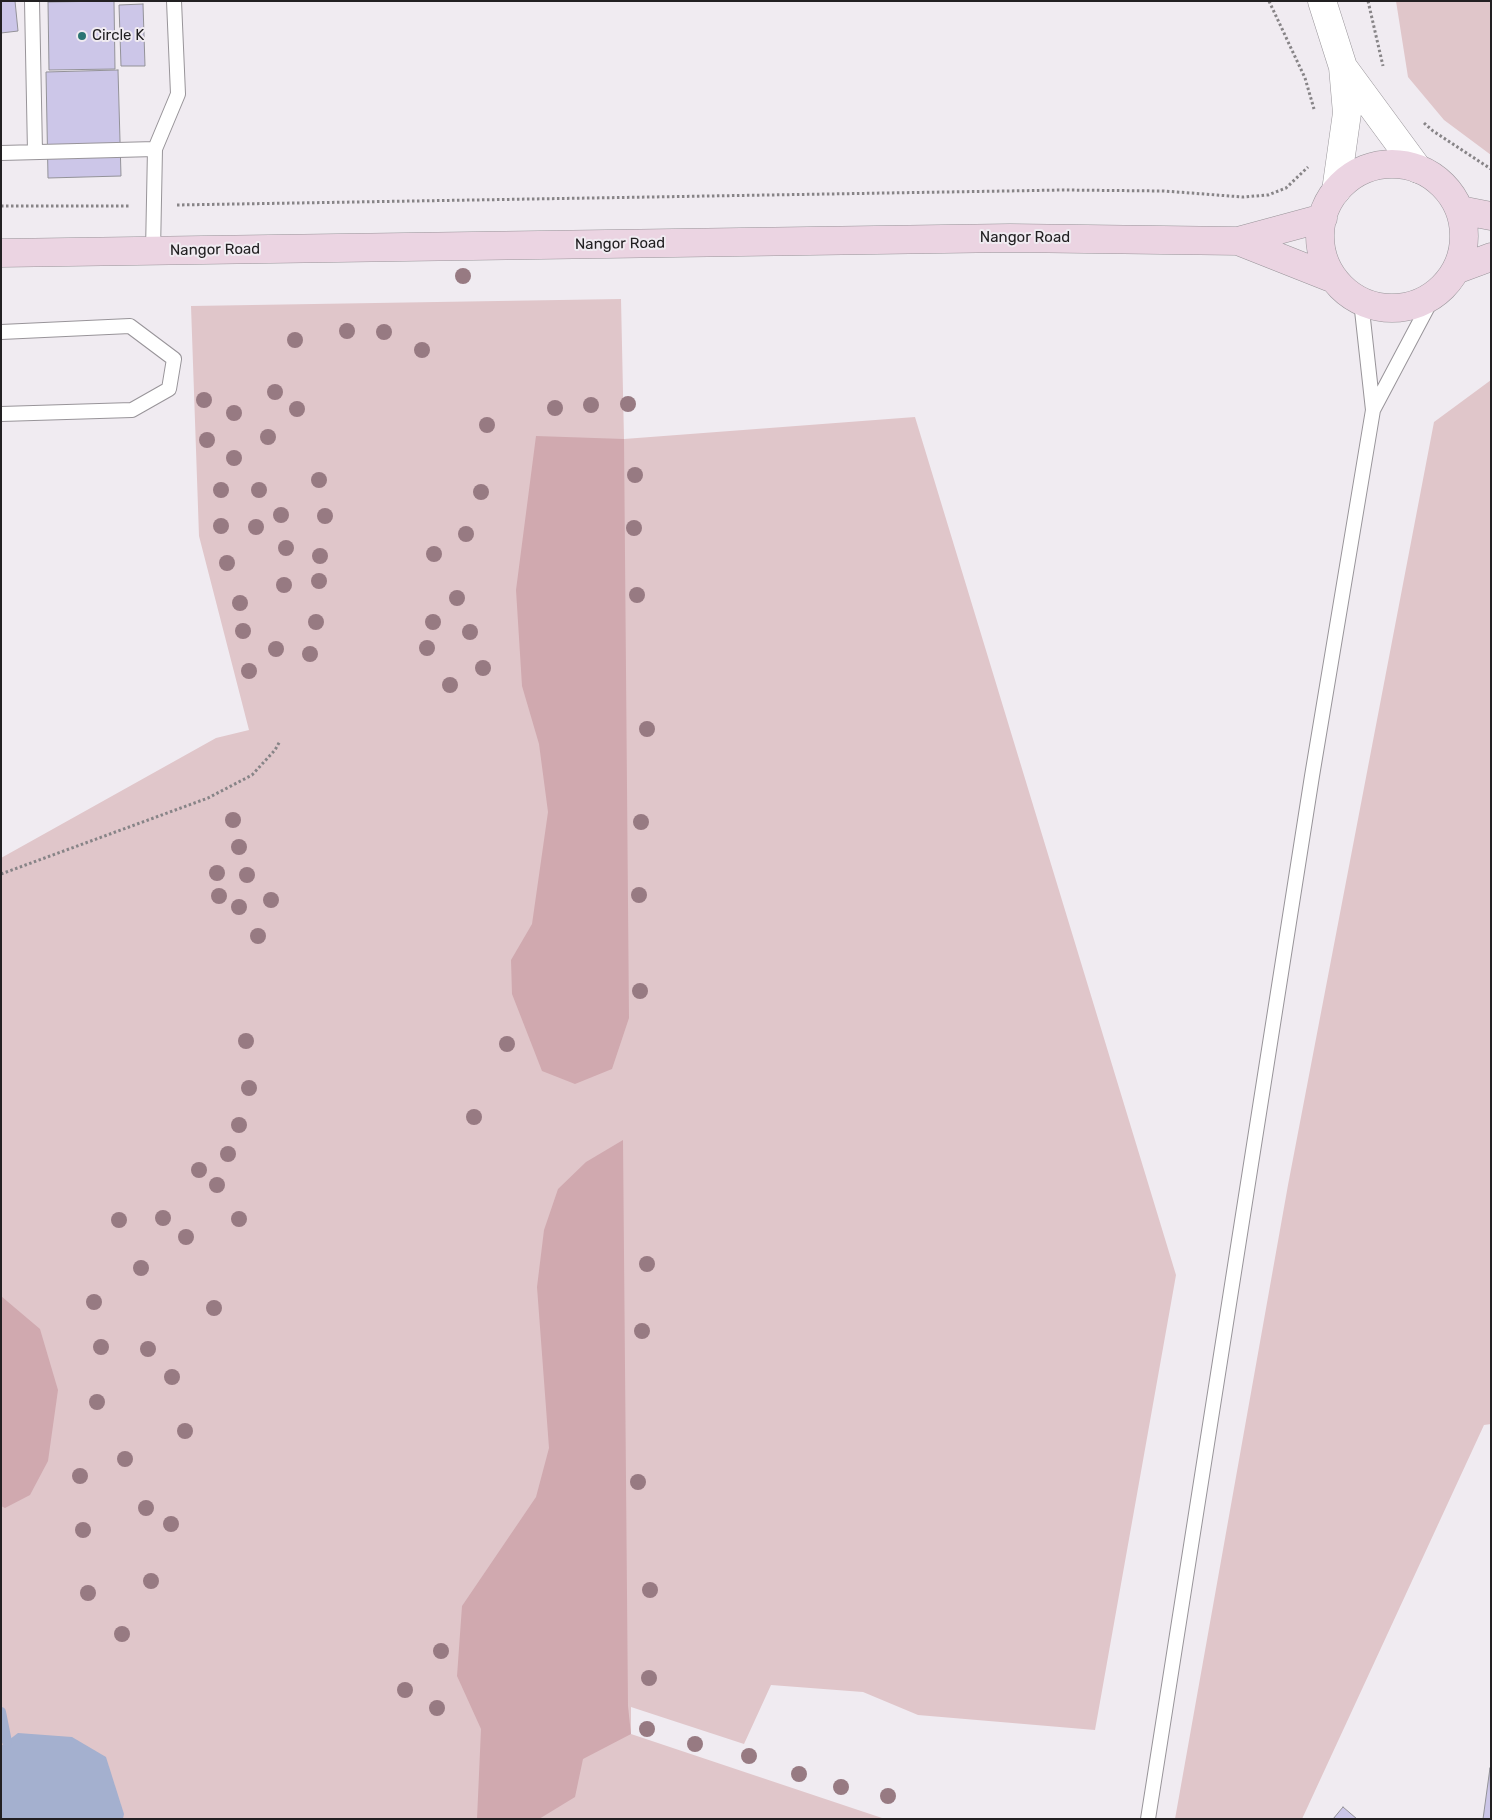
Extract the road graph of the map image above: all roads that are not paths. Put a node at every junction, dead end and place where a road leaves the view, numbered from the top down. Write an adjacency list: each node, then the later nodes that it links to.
1 (32, 1): 6 (lane)
2 (174, 1): 5 (lane)
3 (1322, 1): 4 (street)
4 (1343, 66): 8 (street); 9 (street)
5 (155, 148): 6 (lane); 14 (lane)
6 (35, 152): 7 (lane)
7 (1, 153)
8 (1418, 169): 9 (main road, Nangor Road); 10 (main road, Nangor Road)
9 (1336, 191): 12 (main road, Nangor Road)
10 (1460, 210): 11 (main road); 17 (main road, Nangor Road)
11 (1491, 216)
12 (1323, 218): 13 (main road, Nangor Road); 18 (main road, Nangor Road)
13 (1238, 241): 14 (main road, Nangor Road); 18 (main road, Nangor Road)
14 (153, 251): 15 (main road, Nangor Road)
15 (1, 253)
16 (1491, 257): 17 (main road)
17 (1456, 270): 19 (main road, Nangor Road)
18 (1334, 279): 20 (main road, Nangor Road)
19 (1434, 295): 20 (main road, Nangor Road); 22 (lane)
20 (1361, 301): 22 (lane)
21 (1, 332): 23 (lane)
22 (1373, 410): 24 (lane)
23 (1, 414)
24 (1148, 1819)

